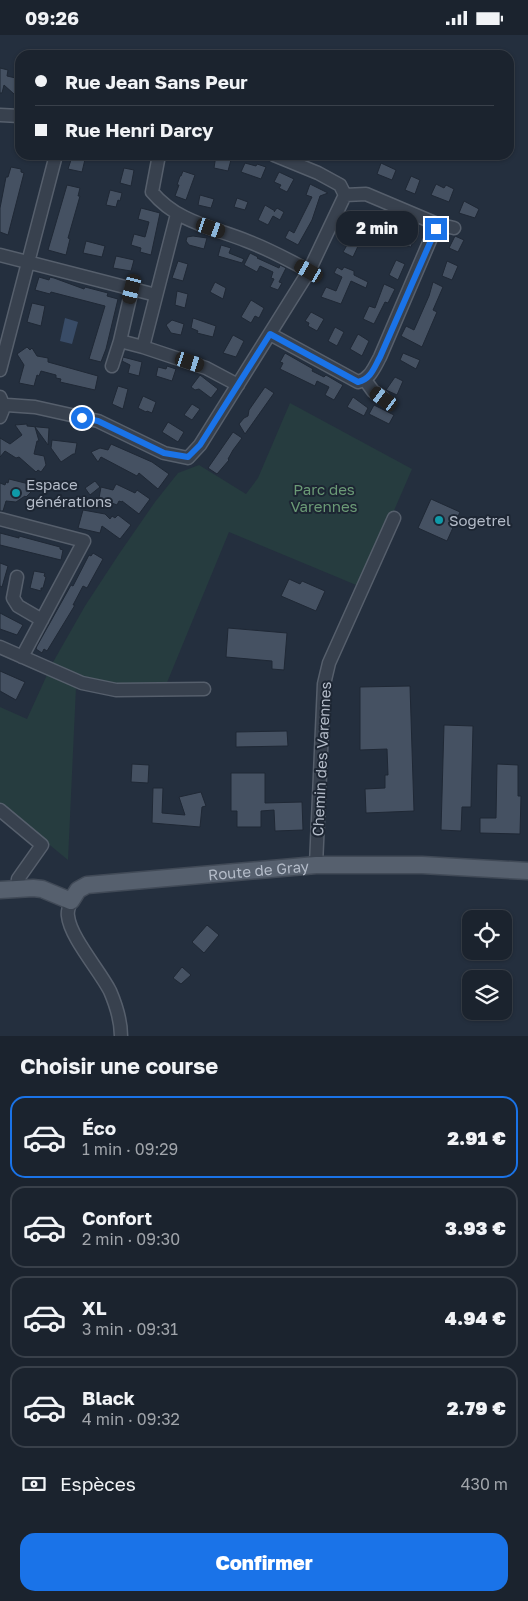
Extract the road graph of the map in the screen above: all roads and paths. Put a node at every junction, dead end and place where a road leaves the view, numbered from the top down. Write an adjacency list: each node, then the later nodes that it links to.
1 (0, 115): 2 (street)
2 (15, 116)
3 (55, 160): 11 (street)
4 (158, 160): 7 (street)
5 (286, 160): 6 (street)
6 (345, 195): 8 (street); 12 (street)
7 (177, 214): 12 (street); 14 (street)
8 (437, 224): 9 (street); 20 (street)
9 (454, 228)
10 (0, 255): 11 (street)
11 (28, 263): 13 (street); 19 (street)
12 (309, 271): 15 (street)
13 (132, 289): 14 (street); 16 (street)
14 (156, 295): 17 (street)
15 (270, 334): 20 (street); 21 (street)
16 (120, 341): 17 (street); 18 (street)
17 (143, 347): 21 (street)
18 (112, 366)
19 (0, 370)
20 (365, 380): 22 (street)
21 (238, 385): 23 (street)
22 (384, 399)
23 (1, 407)
24 (394, 518): 32 (street, Chemin des Varennes)
25 (0, 519): 27 (street)
26 (17, 577): 27 (street)
27 (42, 620): 29 (street)
28 (0, 647): 29 (street)
29 (22, 657): 30 (street)
30 (204, 689)
31 (4, 814): 34 (street)
32 (316, 865): 33 (main road, Route de Gray); 36 (main road, Route de Gray)
33 (528, 871)
34 (17, 888): 35 (main road); 36 (main road)
35 (0, 890)
36 (71, 901): 37 (street)
37 (121, 1036)

